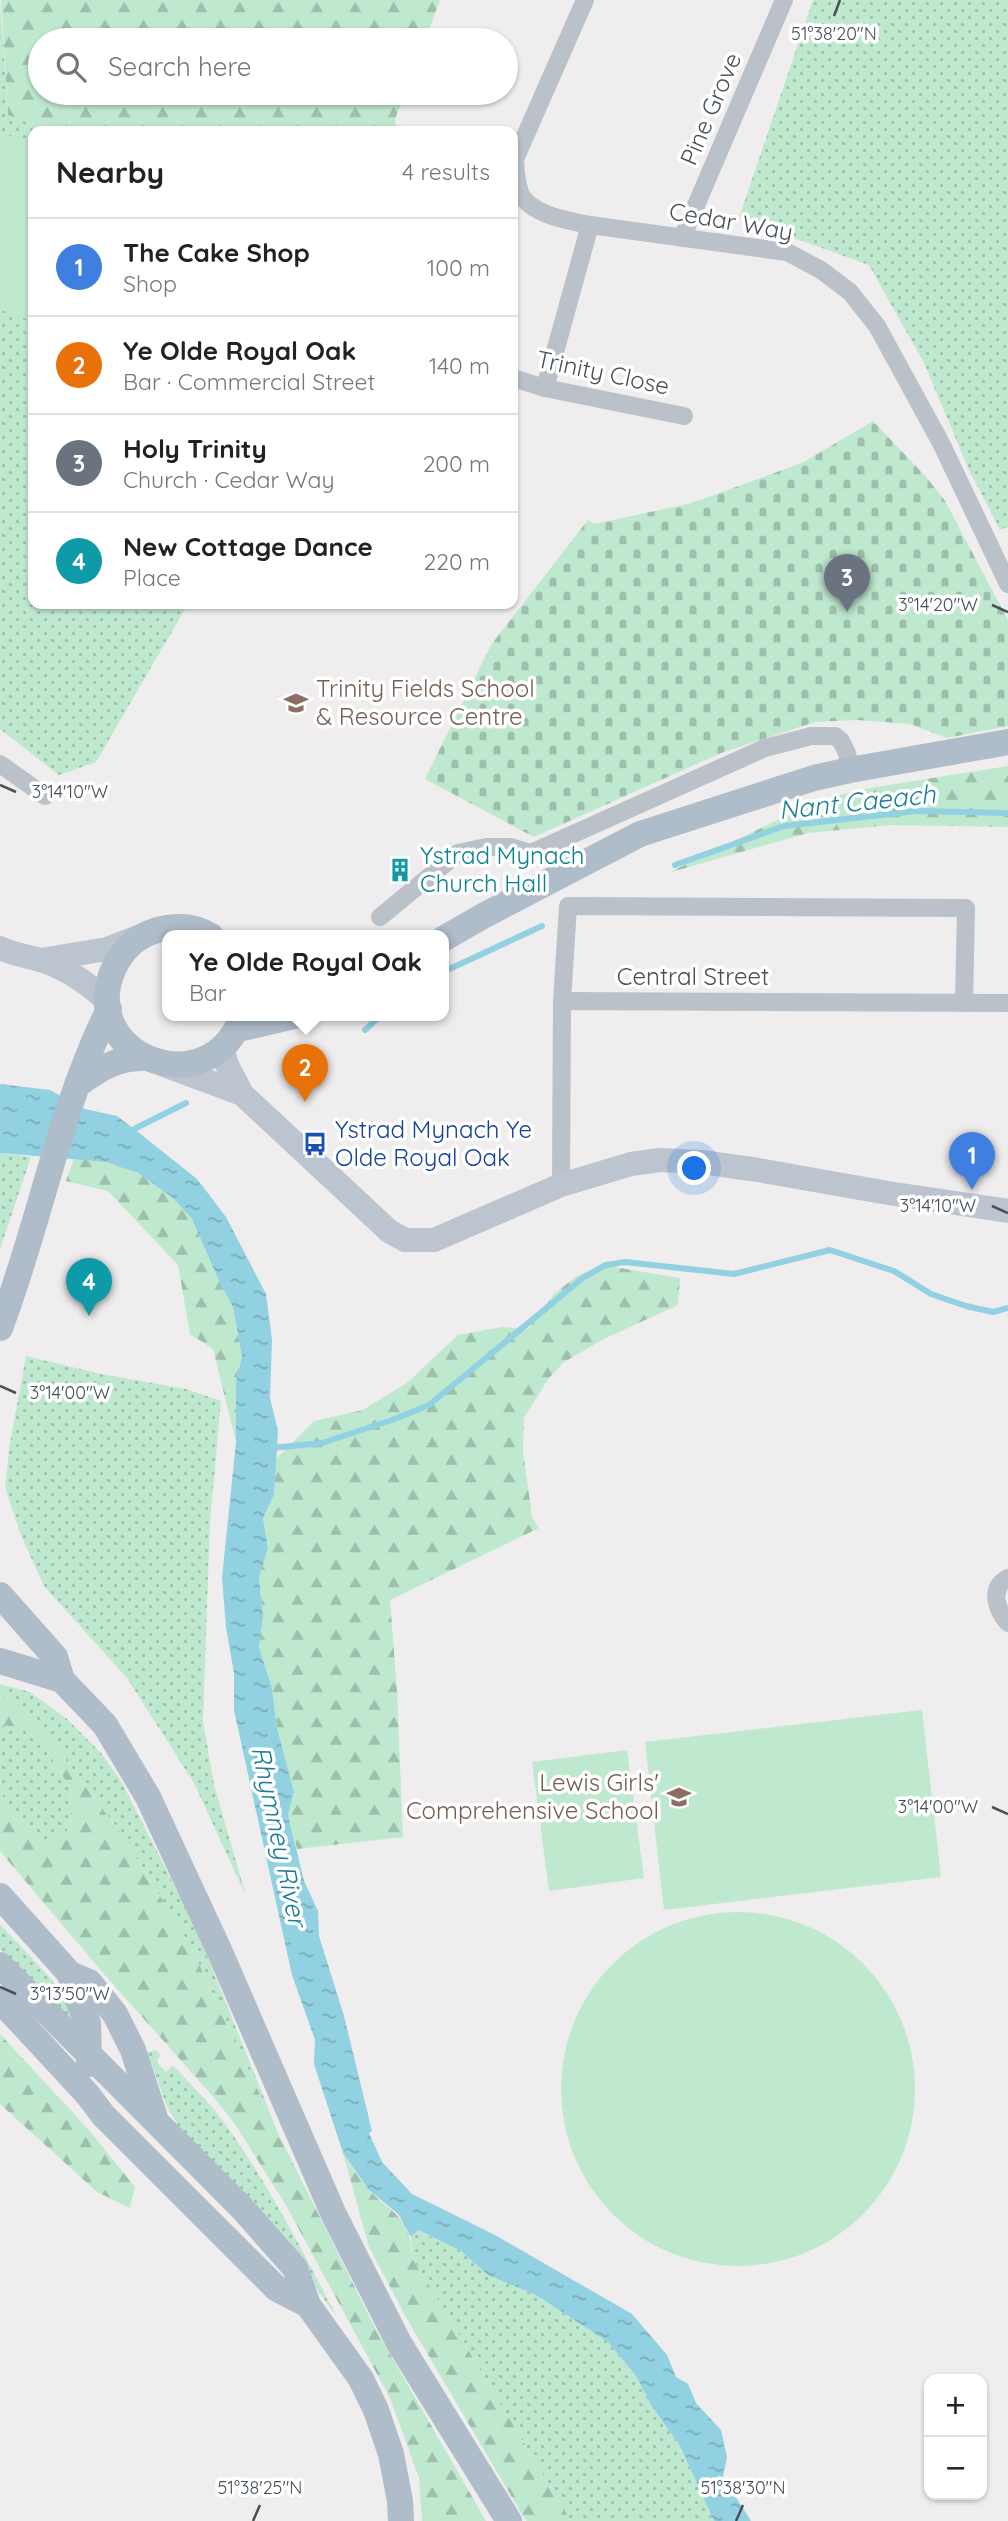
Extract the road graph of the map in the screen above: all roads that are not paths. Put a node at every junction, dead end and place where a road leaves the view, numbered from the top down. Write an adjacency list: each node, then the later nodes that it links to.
1 (585, 0): 3 (street, Cedar Way)
2 (784, 0): 6 (street, Pine Grove)
3 (518, 152)
4 (518, 182): 5 (street, Cedar Way)
5 (590, 225): 6 (street, Cedar Way); 8 (street)
6 (682, 237): 10 (street, Cedar Way)
7 (518, 380): 8 (street, Trinity Close)
8 (545, 388): 9 (street, Trinity Close)
9 (684, 416)
10 (1008, 584)
11 (1008, 743): 13 (main road)
12 (0, 764): 14 (street)
13 (850, 770): 15 (street); 18 (main road)
14 (46, 796)
15 (380, 917)
16 (194, 930): 17 (main road)
17 (141, 936): 20 (street); 24 (main road)
18 (449, 936)
19 (0, 948): 20 (street)
20 (40, 960): 24 (street)
21 (562, 1001): 22 (street, Central Street); 22 (street); 30 (street)
22 (964, 1003): 23 (street, Central Street)
23 (1008, 1003)
24 (108, 1006): 27 (main road); 28 (main road)
25 (275, 1021): 26 (main road)
26 (234, 1031): 27 (main road); 29 (street)
27 (154, 1061): 28 (main road); 29 (street)
28 (74, 1092): 32 (main road)
29 (242, 1094): 30 (street)
30 (561, 1185): 31 (street)
31 (1008, 1211)
32 (0, 1328)
33 (1008, 1578): 35 (street)
34 (0, 1595): 37 (main road)
35 (1008, 1623)
36 (0, 1661): 37 (main road)
37 (62, 1680): 47 (main road)
38 (0, 1896): 40 (main road)
39 (0, 1965): 42 (main road)
40 (70, 1975): 42 (main road); 44 (main road)
41 (0, 2000): 43 (main road)
42 (89, 2056): 43 (main road); 44 (main road)
43 (88, 2095): 45 (main road)
44 (157, 2124): 45 (main road)
45 (308, 2305): 46 (main road)
46 (401, 2521)
47 (509, 2521)

